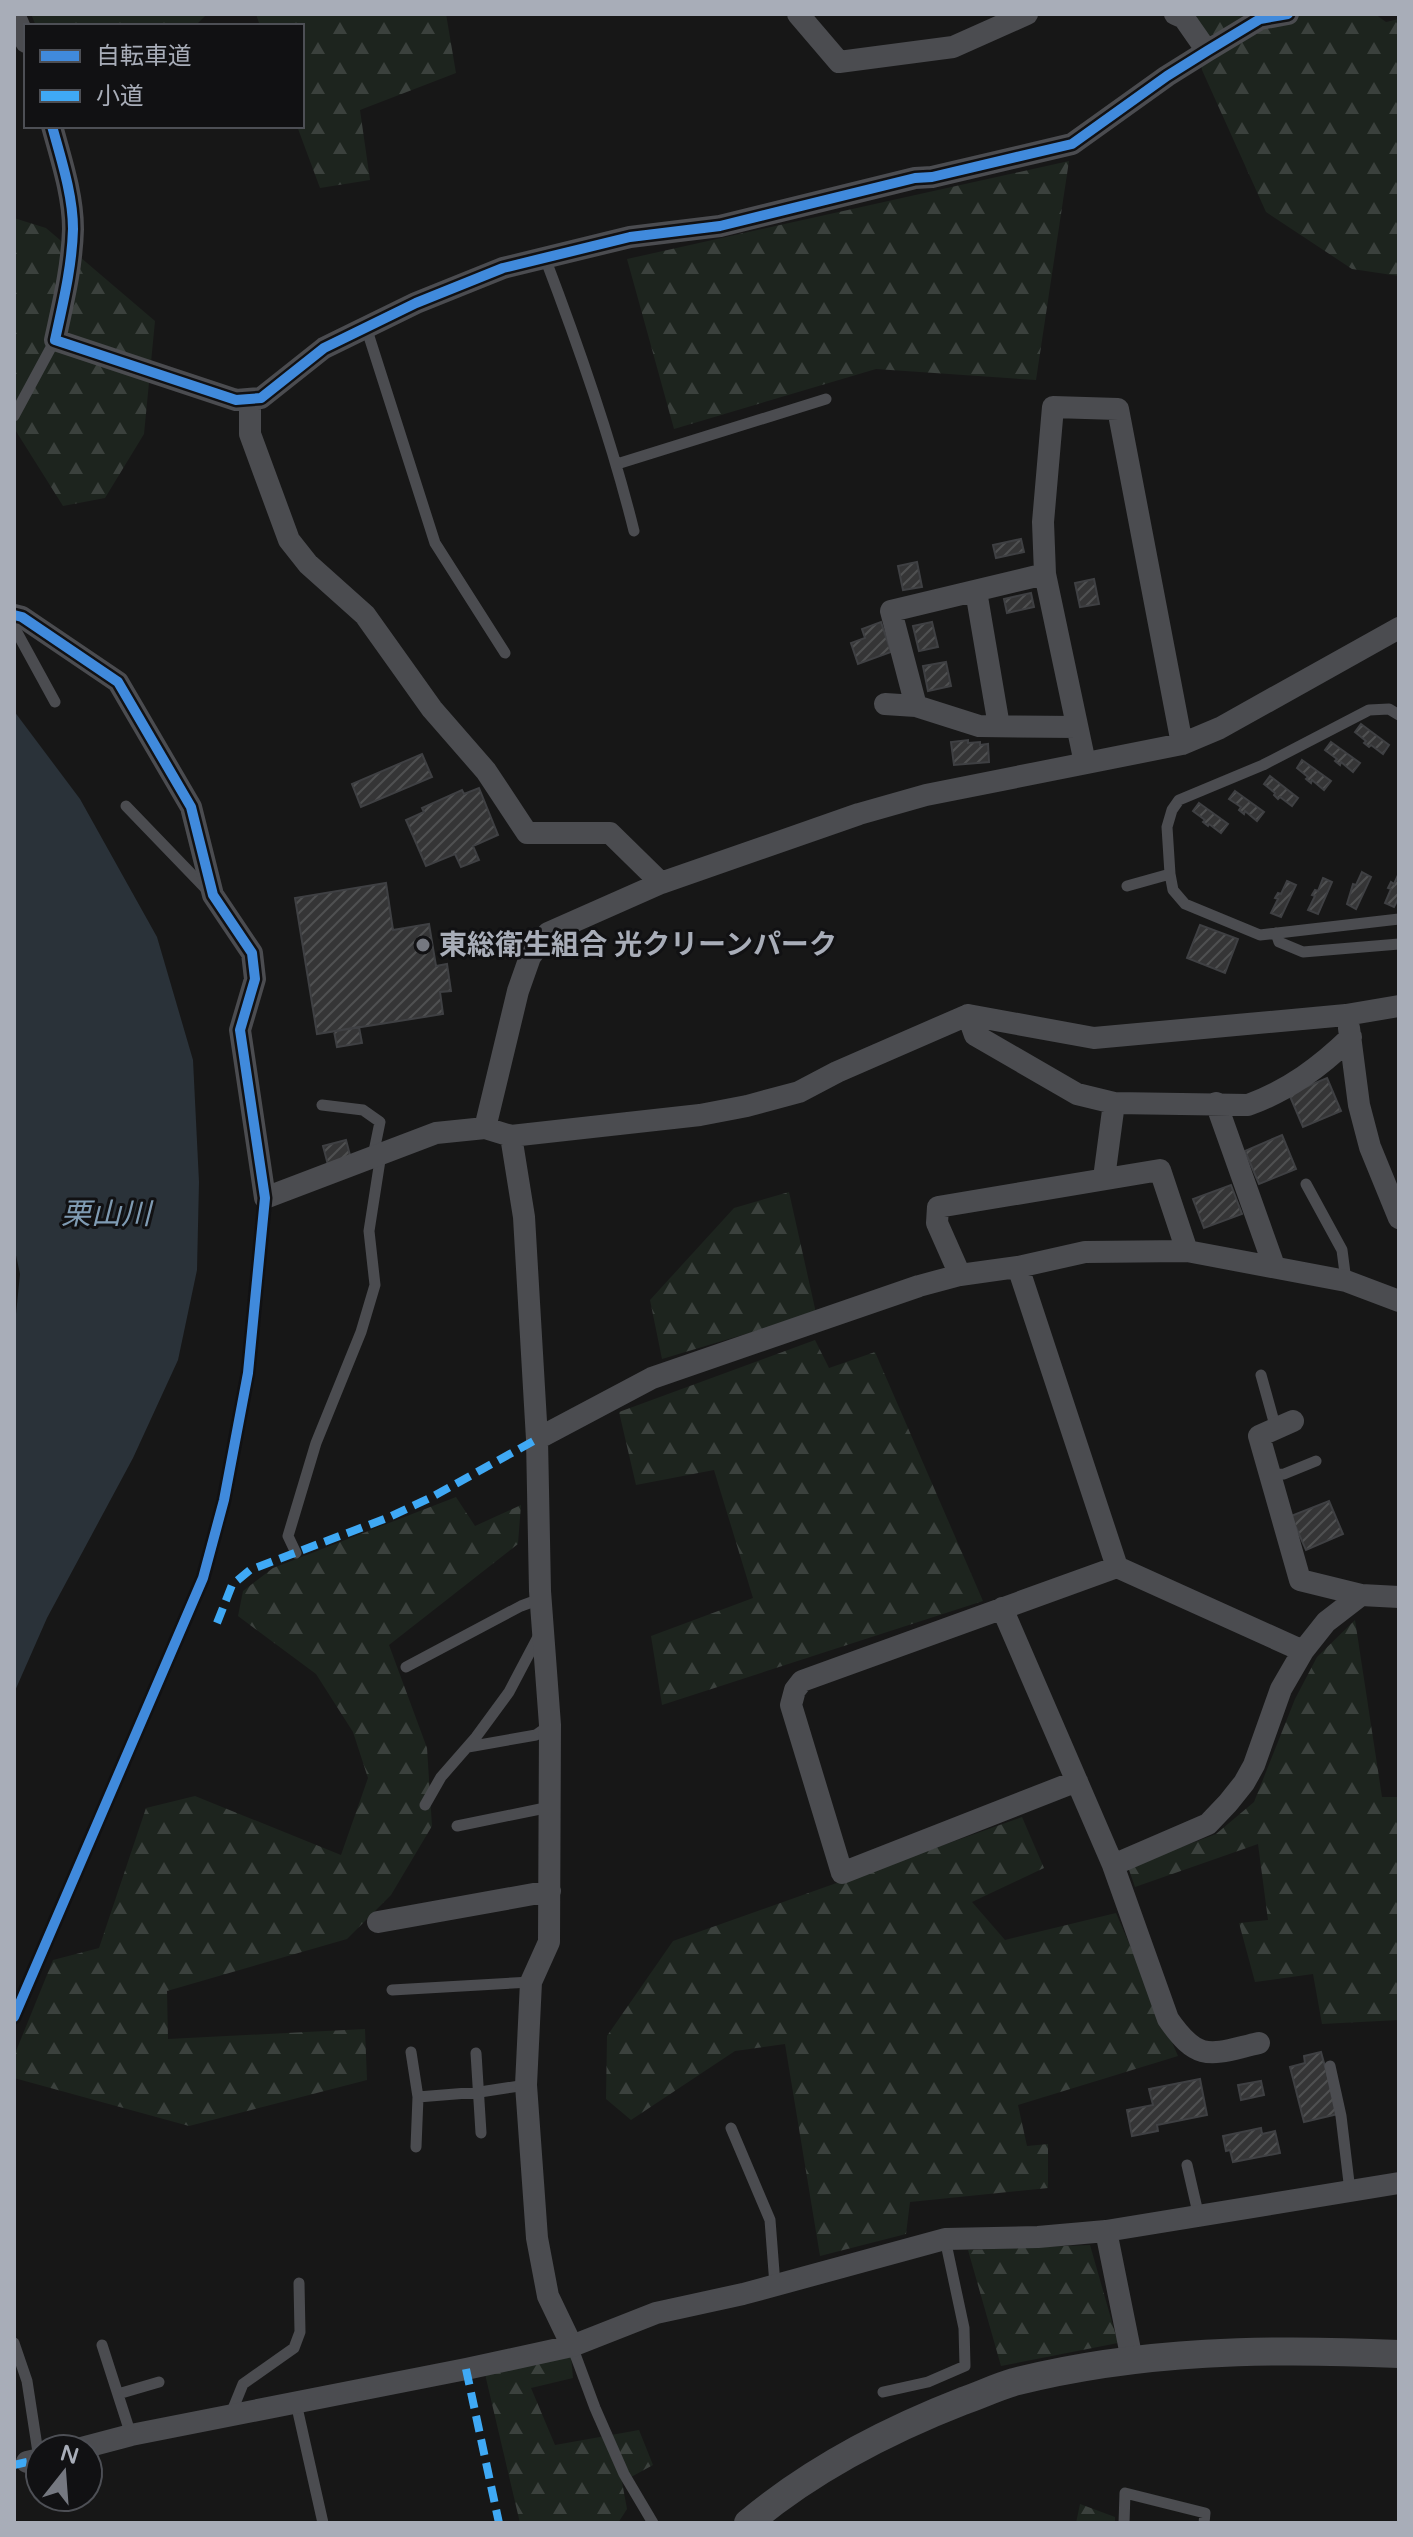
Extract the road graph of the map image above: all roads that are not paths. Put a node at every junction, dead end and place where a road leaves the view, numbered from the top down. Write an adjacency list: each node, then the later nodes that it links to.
1 (14, 14): 6 (street)
2 (798, 14): 3 (street)
3 (1027, 14)
4 (1175, 14): 7 (street)
5 (1288, 14): 7 (street)
6 (24, 37)
7 (1207, 51): 9 (street)
8 (53, 128): 11 (street)
9 (545, 258): 10 (street); 15 (lane)
10 (366, 327): 12 (street); 22 (lane)
11 (55, 340): 12 (street); 14 (lane)
12 (250, 399): 33 (street)
13 (826, 399): 15 (lane)
14 (14, 416)
15 (617, 464): 16 (lane)
16 (634, 531)
17 (1045, 574): 18 (street); 28 (street); 29 (street)
18 (976, 591): 25 (street); 27 (street)
19 (14, 615): 35 (street)
20 (14, 627): 23 (lane)
21 (1399, 628): 29 (street)
22 (505, 653)
23 (55, 702)
24 (885, 704): 25 (street)
25 (916, 706): 27 (street)
26 (1399, 715): 32 (lane)
27 (999, 726): 28 (street)
28 (1077, 727): 30 (street)
29 (1182, 744): 30 (street)
30 (1085, 763): 33 (street)
31 (126, 806): 35 (lane)
32 (1170, 874): 34 (lane); 37 (lane)
33 (661, 883): 45 (street)
34 (1127, 886)
35 (213, 895): 47 (street)
36 (1399, 919): 37 (lane)
37 (1276, 933): 38 (lane)
38 (1399, 944)
39 (1399, 1006): 41 (street)
40 (968, 1015): 41 (street); 42 (street); 46 (street)
41 (1348, 1026): 43 (street); 50 (street)
42 (1114, 1103): 43 (street); 48 (street)
43 (1216, 1103): 52 (street)
44 (322, 1105): 47 (lane)
45 (485, 1128): 46 (street); 47 (street)
46 (511, 1136): 59 (street)
47 (377, 1155): 62 (lane)
48 (1104, 1178): 51 (street); 54 (street)
49 (1306, 1184): 55 (lane)
50 (1399, 1218)
51 (1187, 1251): 52 (street); 53 (street)
52 (1274, 1266): 55 (street)
53 (1018, 1267): 54 (street); 63 (street)
54 (960, 1275): 59 (street)
55 (1346, 1281): 56 (street)
56 (1399, 1301)
57 (1261, 1375): 58 (lane)
58 (1284, 1425): 61 (street)
59 (537, 1439): 66 (street)
60 (1316, 1461): 61 (lane)
61 (1270, 1475): 64 (street)
62 (296, 1553)
63 (1117, 1567): 67 (street); 69 (street)
64 (1361, 1595): 65 (street); 69 (street)
65 (1399, 1597)
66 (540, 1599): 68 (street); 70 (lane)
67 (1002, 1608): 73 (street); 73 (street)
68 (543, 1628): 71 (street); 72 (lane)
69 (1303, 1651): 77 (street)
70 (406, 1667)
71 (550, 1725): 72 (lane); 75 (street)
72 (468, 1747): 74 (lane)
73 (1077, 1781): 77 (street)
74 (425, 1805)
75 (550, 1807): 76 (lane); 78 (street)
76 (457, 1826)
77 (1113, 1865): 82 (street)
78 (550, 1891): 79 (street); 80 (street)
79 (378, 1922)
80 (531, 1982): 81 (lane); 86 (street)
81 (392, 1990)
82 (1259, 2043)
83 (411, 2052): 88 (lane)
84 (476, 2053): 87 (lane)
85 (1330, 2066): 94 (lane)
86 (526, 2085): 87 (lane); 102 (street)
87 (480, 2092): 88 (lane); 90 (lane)
88 (418, 2097): 91 (lane)
89 (731, 2128): 99 (lane)
90 (481, 2133)
91 (416, 2147)
92 (1187, 2165): 95 (lane)
93 (1399, 2183): 94 (street)
94 (1350, 2191): 95 (street)
95 (1199, 2217): 96 (street)
96 (1106, 2231): 97 (street); 104 (street)
97 (945, 2239): 99 (street); 106 (lane)
98 (299, 2283): 109 (lane)
99 (775, 2285): 102 (street)
100 (14, 2343): 110 (lane)
101 (102, 2345): 107 (lane)
102 (572, 2346): 108 (street); 114 (lane)
103 (1399, 2354): 104 (street)
104 (1132, 2360): 115 (street)
105 (159, 2382): 107 (lane)
106 (883, 2392)
107 (118, 2394): 111 (lane)
108 (296, 2403): 109 (street); 113 (lane)
109 (230, 2416): 111 (street)
110 (32, 2433)
111 (131, 2435): 112 (street)
112 (104, 2442)
113 (323, 2523)
114 (653, 2523)
115 (748, 2523)
116 (1124, 2523): 117 (lane)
117 (1204, 2523)

